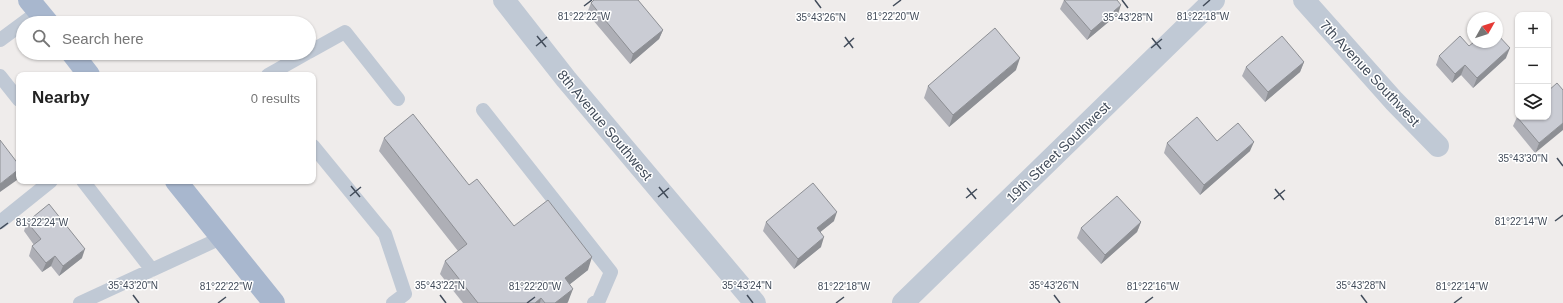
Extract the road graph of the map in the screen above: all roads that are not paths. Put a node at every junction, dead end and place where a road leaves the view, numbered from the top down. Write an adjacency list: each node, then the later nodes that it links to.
1 (1214, 0): 29 (street, 19th Street Southwest)
2 (1304, 0): 15 (street, 7th Avenue Southwest)
3 (510, 3): 28 (street, 8th Avenue Southwest)
4 (16, 28): 5 (lane)
5 (0, 40)
6 (316, 48): 13 (lane)
7 (77, 60): 9 (main road)
8 (295, 60): 10 (lane)
9 (87, 72)
10 (273, 72)
11 (0, 76): 12 (lane)
12 (16, 96)
13 (398, 99)
14 (483, 110): 27 (lane)
15 (1438, 146)
16 (316, 150): 23 (lane)
17 (47, 184): 20 (lane)
18 (85, 184): 22 (lane)
19 (178, 184): 21 (main road)
20 (0, 222)
21 (221, 238): 22 (lane); 25 (main road)
22 (152, 270): 24 (lane)
23 (408, 298): 26 (lane)
24 (80, 303)
25 (274, 303)
26 (393, 303)
27 (594, 303)
28 (755, 303)
29 (903, 303)

